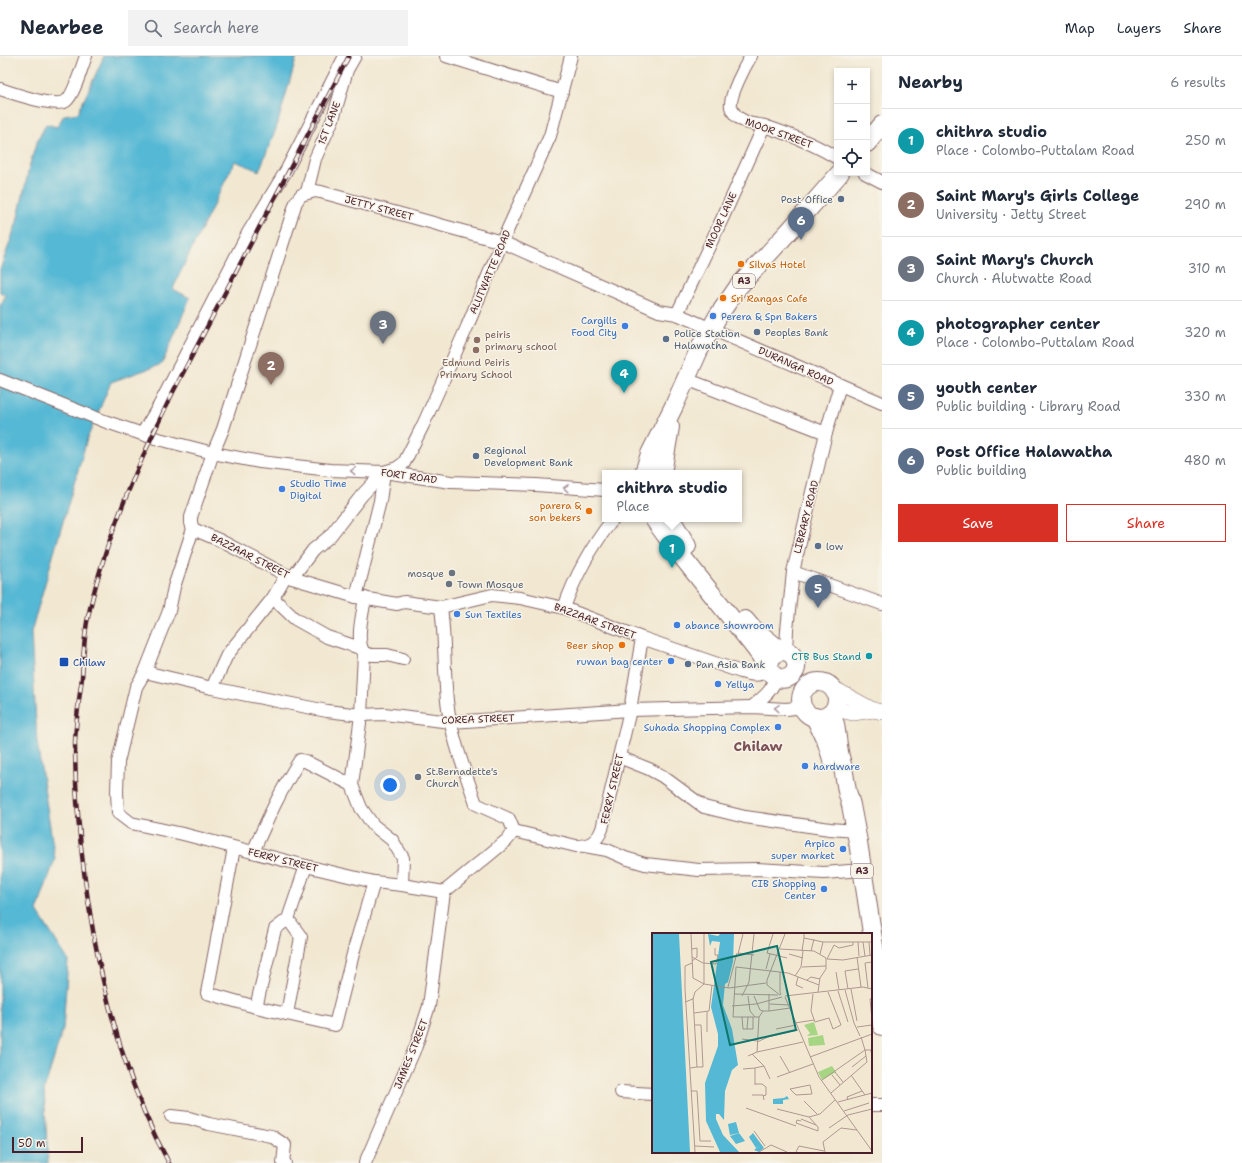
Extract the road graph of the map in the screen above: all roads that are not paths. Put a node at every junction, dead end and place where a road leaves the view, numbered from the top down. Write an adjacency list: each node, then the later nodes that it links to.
1 (86, 56): 7 (street)
2 (345, 56): 26 (street)
3 (355, 56): 16 (street, 1ST LANE)
4 (446, 56): 8 (street)
5 (570, 56): 8 (street, ALUTWATTE ROAD)
6 (751, 56): 10 (street, MOOR STREET)
7 (0, 89)
8 (562, 92): 17 (street, ALUTWATTE ROAD)
9 (882, 125): 11 (highway)
10 (764, 126): 12 (street, MOOR STREET); 18 (street, MOOR LANE)
11 (870, 140)
12 (834, 156)
13 (837, 176): 19 (highway, A3)
14 (870, 176): 15 (street)
15 (882, 182)
16 (307, 192): 17 (street, JETTY STREET); 27 (street)
17 (502, 242): 18 (street, JETTY STREET); 30 (street, ALUTWATTE ROAD)
18 (677, 314): 19 (street, JETTY STREET)
19 (710, 328): 20 (highway, A3); 22 (street, DURANGA ROAD)
20 (686, 379): 24 (highway, A3); 25 (street)
21 (0, 380): 26 (street, FORT ROAD)
22 (840, 385): 23 (street, DURANGA ROAD); 25 (street, LIBRARY ROAD)
23 (882, 402)
24 (674, 406): 28 (highway, A3); 29 (highway, A3)
25 (826, 433): 36 (street, LIBRARY ROAD)
26 (142, 434): 27 (street, FORT ROAD)
27 (213, 453): 30 (street, FORT ROAD, one-way to 27); 35 (street, FERRY STREET)
28 (645, 470)
29 (663, 470)
30 (384, 472): 31 (street, FORT ROAD, one-way to 30); 37 (street); 39 (street)
31 (602, 490)
32 (611, 522): 42 (street)
33 (656, 522): 48 (highway)
34 (673, 522): 45 (highway)
35 (193, 529): 37 (street, BAZZAAR STREET); 47 (street, FERRY STREET)
36 (793, 572): 40 (street); 45 (street, LIBRARY ROAD)
37 (289, 576): 38 (street); 39 (street, BAZZAAR STREET)
38 (272, 598): 44 (street); 50 (street)
39 (361, 598): 41 (street, BAZZAAR STREET); 44 (street)
40 (882, 604)
41 (441, 607): 42 (street, BAZZAAR STREET); 56 (street)
42 (564, 608): 43 (street, BAZZAAR STREET)
43 (642, 638): 48 (street, BAZZAAR STREET); 52 (street, FERRY STREET)
44 (362, 650): 46 (street); 55 (street)
45 (788, 654): 48 (highway); 48 (highway); 49 (highway)
46 (404, 659)
47 (145, 672): 50 (street, COREA STREET); 62 (street, FERRY STREET)
48 (772, 674): 51 (street)
49 (825, 684): 53 (highway); 53 (highway); 54 (main road)
50 (212, 688): 55 (street, COREA STREET)
51 (752, 707): 52 (street, COREA STREET); 53 (street, COREA STREET, one-way to 51)
52 (630, 710): 56 (street, COREA STREET); 57 (street, FERRY STREET)
53 (820, 711): 54 (main road); 59 (highway, A3)
54 (877, 711)
55 (360, 716): 56 (street, COREA STREET); 58 (street)
56 (451, 722): 60 (street)
57 (619, 757): 59 (street); 61 (street, FERRY STREET)
58 (352, 785): 63 (street); 67 (street)
59 (856, 831): 65 (highway, A3)
60 (514, 832): 61 (street); 68 (street)
61 (585, 846): 65 (street)
62 (234, 848): 63 (street, FERRY STREET); 72 (street)
63 (253, 852): 64 (street, FERRY STREET)
64 (306, 866): 66 (street, FERRY STREET); 69 (street)
65 (862, 870): 70 (highway, A3)
66 (374, 882): 67 (street, FERRY STREET); 73 (street)
67 (402, 885): 68 (street, FERRY STREET)
68 (444, 892): 79 (street, JAMES STREET)
69 (288, 919): 72 (street); 73 (street)
70 (872, 933)
71 (872, 933): 74 (highway, A3)
72 (256, 1007): 73 (street)
73 (287, 1014)
74 (882, 1026)
75 (622, 1092): 76 (street)
76 (652, 1094)
77 (171, 1116): 78 (street)
78 (285, 1163)
79 (365, 1163)

